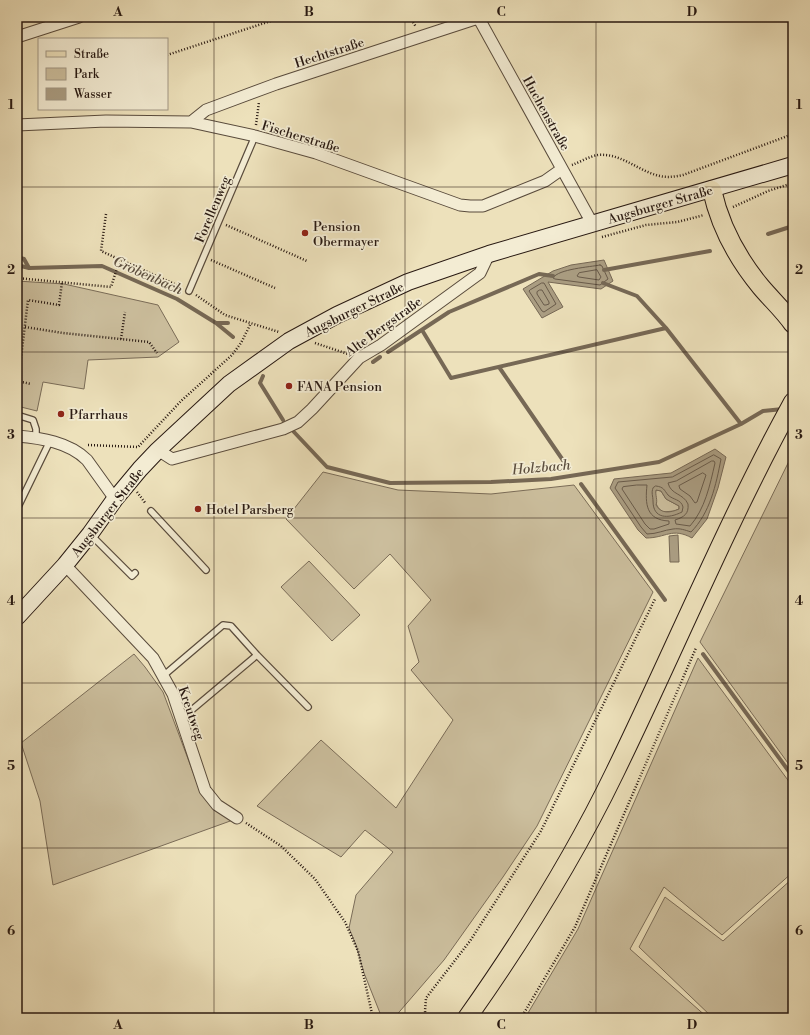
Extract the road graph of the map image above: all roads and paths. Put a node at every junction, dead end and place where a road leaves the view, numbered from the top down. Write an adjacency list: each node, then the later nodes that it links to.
1 (79, 17): 4 (street)
2 (283, 17): 5 (path)
3 (478, 18): 6 (street, Hechtstraße); 12 (street, Huchenstraße)
4 (17, 37)
5 (168, 55)
6 (261, 90): 7 (street, Hechtstraße); 10 (path)
7 (191, 122): 8 (street, Fischerstraße); 10 (street, Fischerstraße)
8 (17, 124)
9 (793, 134): 12 (path)
10 (254, 136): 12 (street, Fischerstraße); 17 (lane, Forellenweg)
11 (793, 165): 14 (street, Augsburger Straße)
12 (562, 169): 18 (street, Huchenstraße)
13 (793, 183): 15 (path)
14 (712, 190): 15 (main road); 18 (street, Augsburger Straße)
15 (717, 211): 19 (path); 27 (main road)
16 (106, 214): 24 (path)
17 (218, 222): 21 (lane, Forellenweg); 22 (path)
18 (592, 223): 20 (street, Augsburger Straße)
19 (599, 238)
20 (489, 254): 36 (street, Alte Bergstraße); 46 (street, Augsburger Straße)
21 (204, 257): 25 (path); 26 (lane, Forellenweg)
22 (307, 261)
23 (17, 278): 24 (path)
24 (62, 282): 31 (path)
25 (275, 288)
26 (189, 291)
27 (776, 302): 28 (main road); 30 (main road)
28 (793, 308)
29 (125, 312): 33 (path)
30 (793, 324)
31 (25, 327): 33 (path); 37 (path)
32 (282, 333): 45 (path)
33 (121, 339): 35 (path)
34 (308, 341): 36 (path)
35 (157, 353)
36 (358, 358): 46 (street, Alte Bergstraße)
37 (17, 375)
38 (17, 381): 39 (path)
39 (31, 384)
40 (793, 402): 66 (main road)
41 (17, 415): 43 (lane)
42 (17, 436): 43 (street)
43 (36, 438): 44 (street)
44 (50, 441): 48 (street); 50 (lane)
45 (138, 447)
46 (158, 450): 48 (street, Augsburger Straße)
47 (138, 493): 49 (path)
48 (115, 499): 52 (street, Augsburger Straße)
49 (143, 499)
50 (17, 509)
51 (151, 511): 54 (lane)
52 (90, 534): 53 (street, Augsburger Straße); 55 (lane)
53 (65, 565): 57 (street, Augsburger Straße); 60 (street, Kreutweg)
54 (206, 570)
55 (134, 572)
56 (655, 600): 65 (path)
57 (17, 617)
58 (696, 648): 67 (path)
59 (257, 655): 60 (lane); 61 (lane); 62 (lane)
60 (163, 676): 62 (street, Kreutweg)
61 (308, 707)
62 (181, 719): 63 (street, Kreutweg)
63 (237, 818): 64 (path)
64 (374, 1018)
65 (426, 1018)
66 (467, 1018)
67 (521, 1018)

